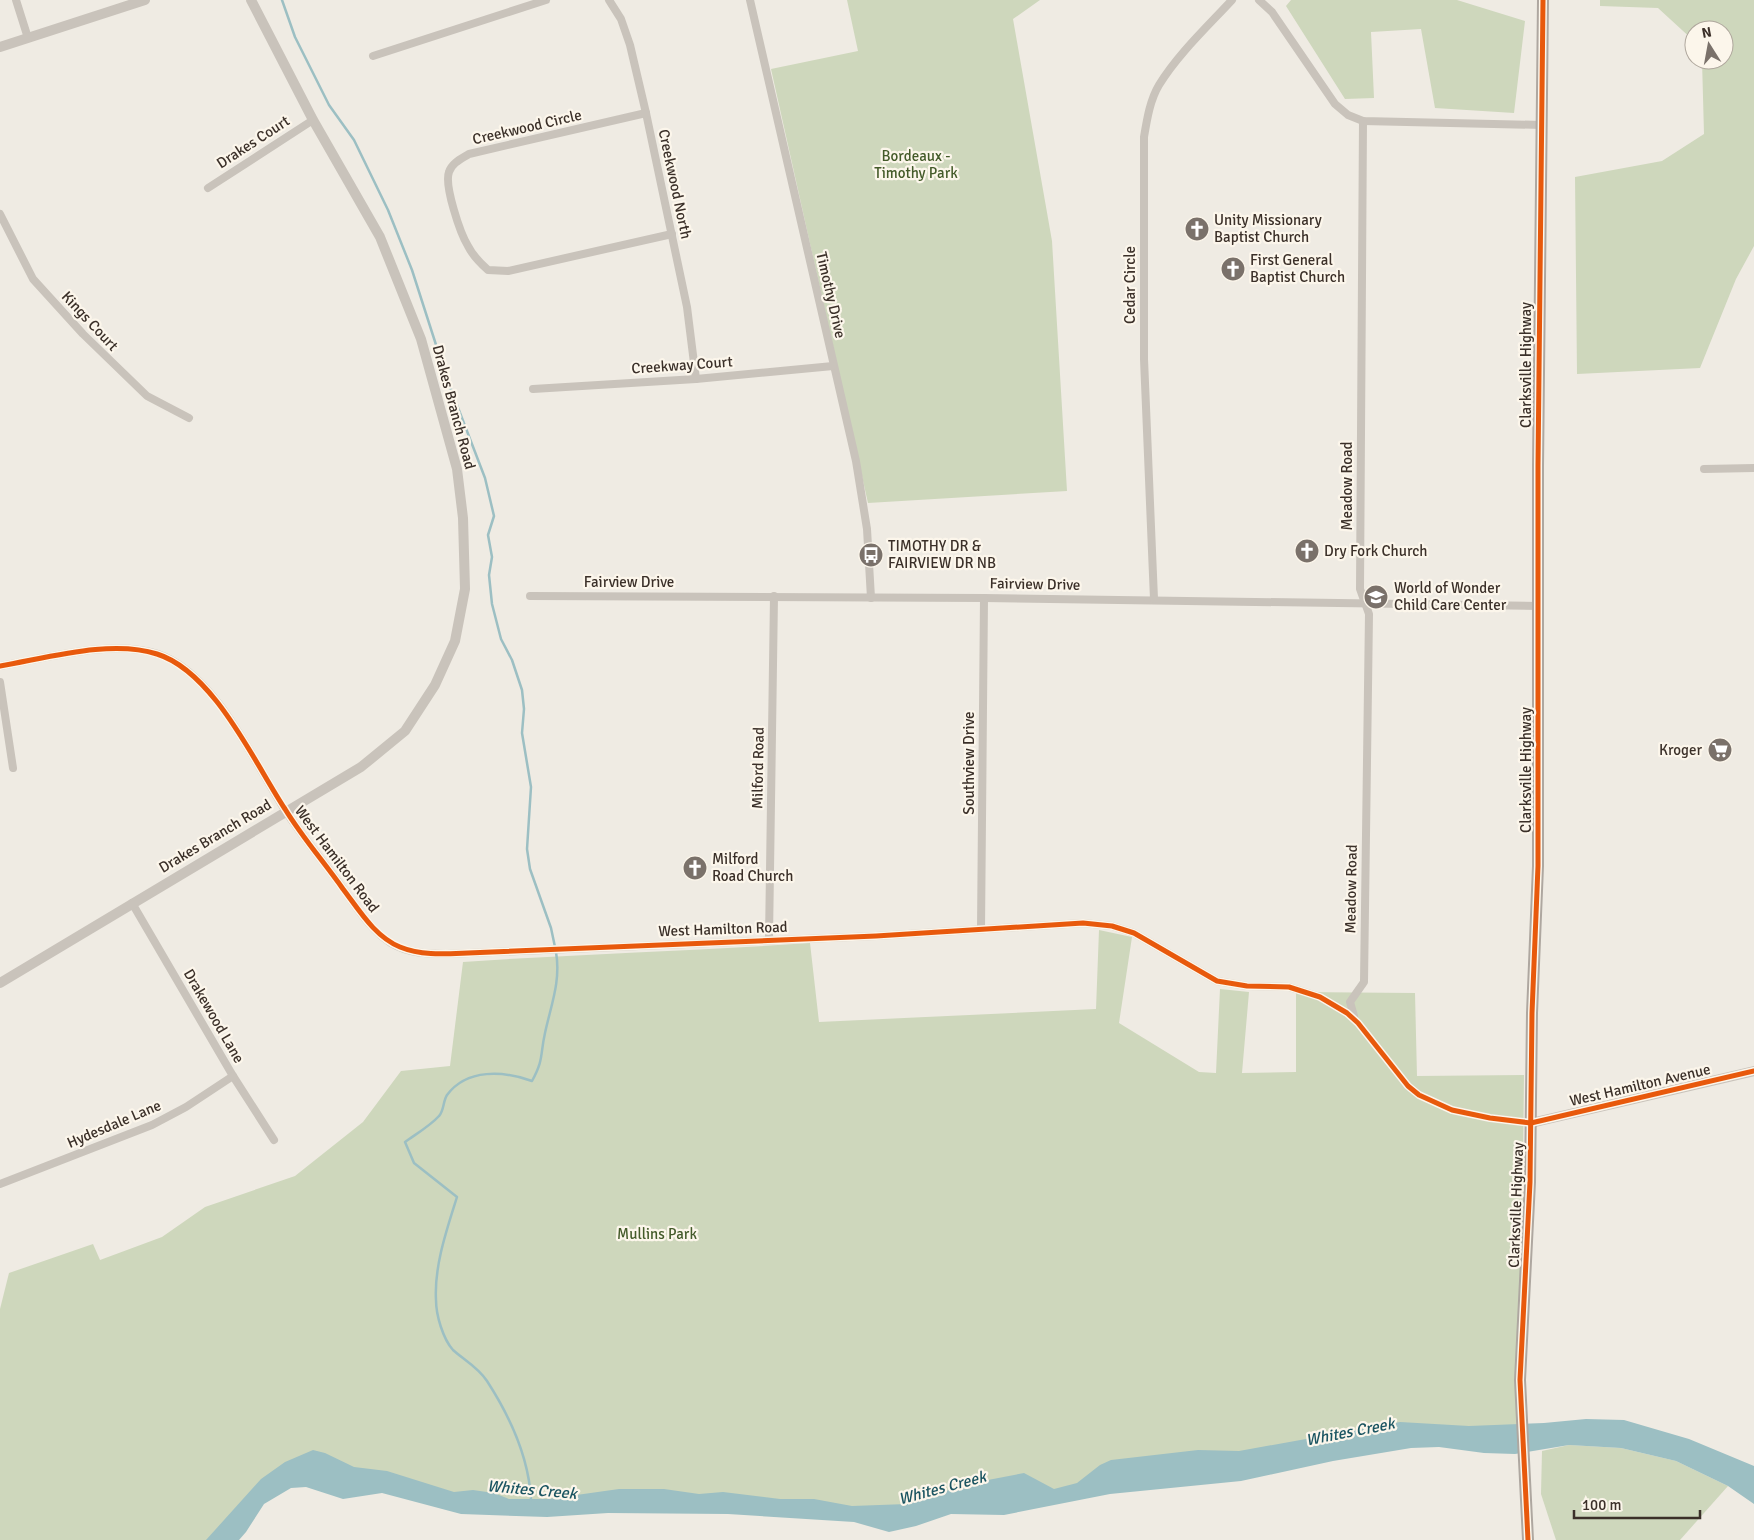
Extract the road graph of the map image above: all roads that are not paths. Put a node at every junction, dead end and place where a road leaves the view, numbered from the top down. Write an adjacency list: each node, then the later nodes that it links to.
1 (16, 0): 10 (street)
2 (145, 0): 10 (street)
3 (251, 0): 14 (street, Drakes Branch Road)
4 (546, 0): 12 (street)
5 (609, 0): 13 (street, Creekwood North)
6 (750, 0): 20 (street, Timothy Drive)
7 (1232, 0): 30 (street, Cedar Circle)
8 (1259, 0): 15 (street)
9 (1543, 0): 16 (main road, Clarksville Highway)
10 (28, 38): 11 (street)
11 (0, 47)
12 (373, 56)
13 (646, 113): 19 (street, Creekwood North); 19 (street, Creekwood Circle)
14 (313, 120): 17 (street, Drakes Court); 36 (street, Drakes Branch Road)
15 (1363, 121): 16 (street); 31 (street, Meadow Road)
16 (1542, 125): 32 (main road, Clarksville Highway)
17 (208, 188)
18 (0, 214): 23 (street, Kings Court)
19 (672, 234): 21 (street, Creekwood North)
20 (834, 366): 21 (street, Creekway Court); 28 (street, Timothy Drive)
21 (696, 379): 22 (street, Creekway Court)
22 (533, 389)
23 (189, 418)
24 (1754, 468): 25 (street)
25 (1704, 469)
26 (530, 596): 27 (street, Fairview Drive)
27 (774, 596): 28 (street, Fairview Drive); 39 (street, Milford Road)
28 (871, 598): 29 (street, Fairview Drive)
29 (984, 598): 30 (street, Fairview Drive); 38 (street, Southview Drive)
30 (1154, 599): 31 (street, Fairview Drive)
31 (1366, 605): 32 (street, Fairview Drive); 41 (street, Meadow Road)
32 (1539, 606): 44 (main road, Clarksville Highway)
33 (0, 666): 36 (street, West Hamilton Road)
34 (0, 682): 35 (street)
35 (12, 768)
36 (286, 811): 37 (street, Drakes Branch Road); 39 (street, West Hamilton Road)
37 (132, 903): 40 (street, Drakes Branch Road); 43 (street, Drakewood Lane)
38 (981, 929): 39 (street, West Hamilton Road); 41 (street, West Hamilton Road)
39 (769, 940)
40 (0, 983)
41 (1358, 1023): 44 (street, West Hamilton Road)
42 (1754, 1071): 44 (street, West Hamilton Avenue)
43 (233, 1076): 45 (street, Drakewood Lane); 46 (street, Hydesdale Lane)
44 (1531, 1122): 47 (main road, Clarksville Highway)
45 (274, 1140)
46 (0, 1184)
47 (1528, 1540)

